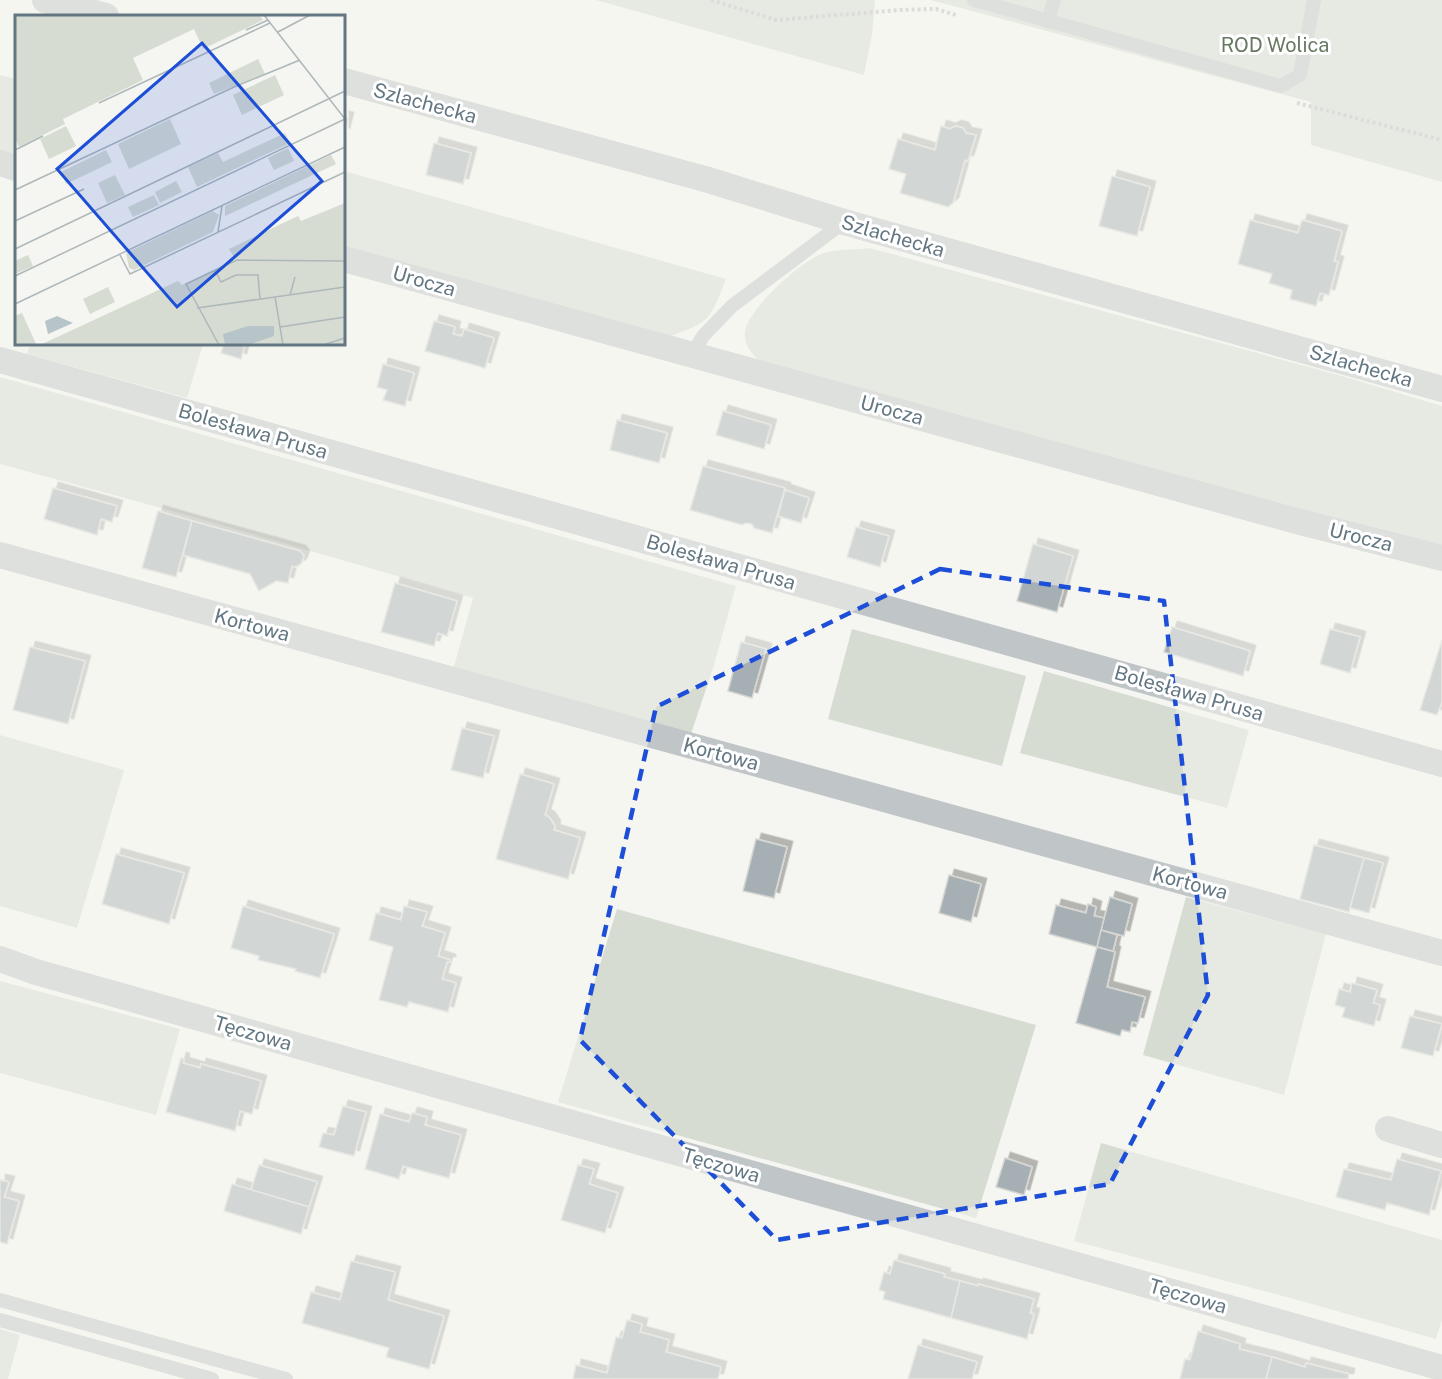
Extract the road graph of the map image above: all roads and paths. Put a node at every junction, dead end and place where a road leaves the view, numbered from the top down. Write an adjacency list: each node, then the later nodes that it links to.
1 (45, 0): 5 (street)
2 (974, 0): 6 (lane)
3 (1054, 0): 6 (lane)
4 (1314, 0): 6 (lane)
5 (102, 15)
6 (1048, 21)
7 (345, 81): 10 (street, Szlachecka)
8 (0, 163): 9 (street)
9 (15, 168)
10 (844, 222): 12 (lane); 14 (street, Szlachecka)
11 (345, 259): 12 (street, Urocza)
12 (692, 355): 16 (street, Urocza)
13 (0, 360): 17 (street, Bolesława Prusa)
14 (1442, 389)
15 (0, 555): 18 (street, Kortowa)
16 (1442, 558)
17 (1442, 764)
18 (1442, 953)
19 (0, 959): 24 (street, Tęczowa)
20 (1388, 1130): 21 (street)
21 (1442, 1145)
22 (0, 1300): 26 (lane)
23 (0, 1320): 25 (lane)
24 (1442, 1368)
25 (212, 1379)
26 (286, 1379)

